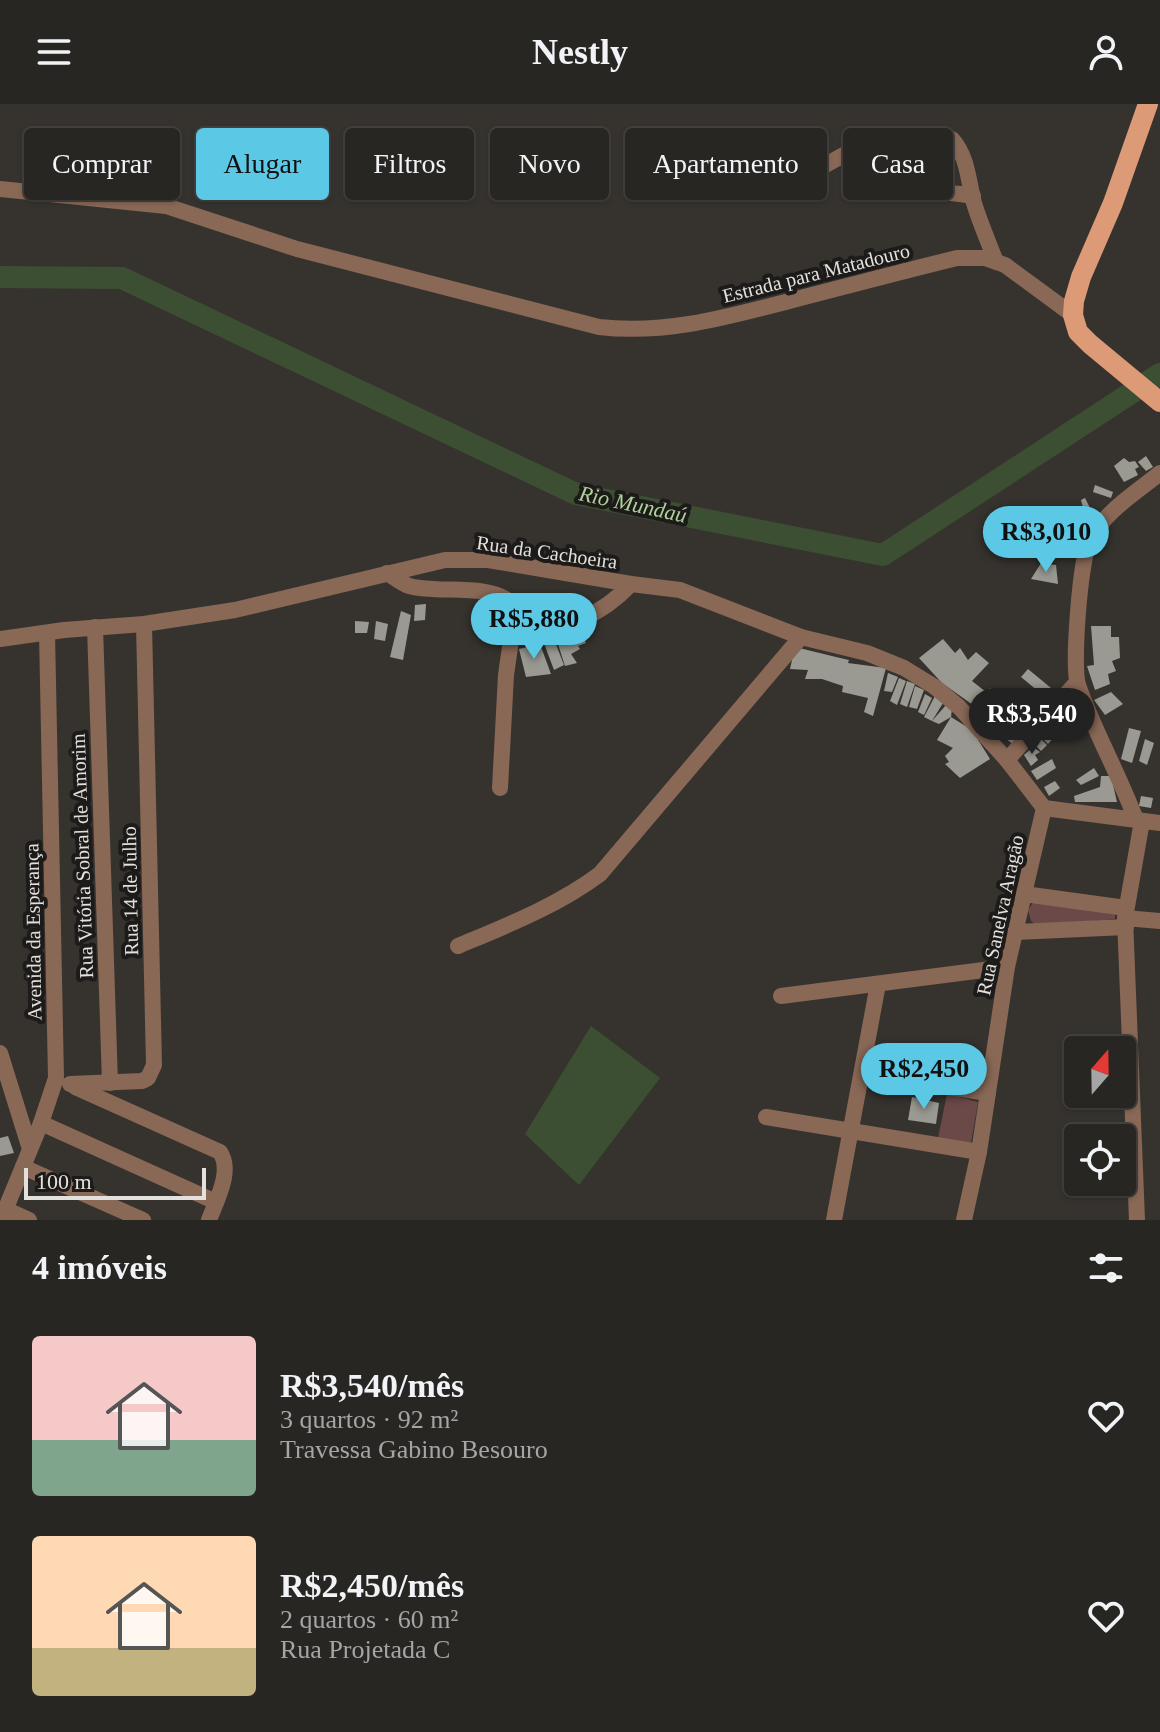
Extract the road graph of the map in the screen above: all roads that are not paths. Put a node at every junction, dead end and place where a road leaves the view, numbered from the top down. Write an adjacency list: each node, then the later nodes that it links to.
1 (1148, 104): 7 (main road)
2 (953, 140): 5 (street)
3 (0, 189): 6 (street, Estrada para Matadouro)
4 (953, 193): 5 (street)
5 (973, 196): 6 (street)
6 (996, 262): 7 (street, Estrada para Matadouro)
7 (1073, 315): 8 (main road)
8 (1160, 402)
9 (1160, 473): 18 (street)
10 (387, 573): 11 (street, Rua da Cachoeira); 12 (street, Rua da Cachoeira); 16 (street)
11 (631, 584): 15 (street, Rua da Cachoeira); 16 (street)
12 (144, 624): 13 (street, Rua da Cachoeira); 35 (street, Rua 14 de Julho)
13 (95, 627): 14 (street, Rua da Cachoeira); 35 (street, Rua Vitória Sobral de Amorim)
14 (47, 633): 17 (street, Rua da Cachoeira); 34 (street, Avenida da Esperança)
15 (801, 637): 19 (street, Rua da Cachoeira); 28 (street)
16 (512, 638): 20 (street)
17 (0, 639)
18 (1077, 682): 19 (street); 22 (street)
19 (1007, 760): 21 (street, Rua da Cachoeira)
20 (500, 788)
21 (1044, 808): 22 (street); 24 (street, Rua Sanelva Aragão)
22 (1139, 820): 23 (street); 25 (street)
23 (1160, 823)
24 (1024, 894): 25 (street); 27 (street, Rua Sanelva Aragão)
25 (1126, 918): 26 (street); 27 (street); 50 (street)
26 (1160, 921)
27 (1015, 932): 29 (street, Rua Sanelva Aragão)
28 (458, 946)
29 (1007, 967): 30 (street); 36 (street, Rua Sanelva Aragão)
30 (878, 984): 31 (street); 33 (street)
31 (781, 996)
32 (0, 1053): 40 (street)
33 (862, 1074): 36 (street); 39 (street)
34 (63, 1081): 35 (street, Rua 14 de Julho); 38 (street, Avenida da Esperança); 43 (street)
35 (110, 1083)
36 (988, 1093): 41 (street, Rua Sanelva Aragão)
37 (766, 1117): 39 (street)
38 (41, 1123): 40 (street, Avenida da Esperança); 43 (street)
39 (851, 1131): 41 (street); 48 (street)
40 (30, 1149): 42 (street, Avenida da Esperança)
41 (979, 1152): 49 (street, Rua Sanelva Aragão)
42 (23, 1167): 44 (street, Avenida da Esperança); 46 (street)
43 (216, 1202): 47 (street)
44 (3, 1215): 45 (street)
45 (29, 1220)
46 (143, 1220)
47 (209, 1220)
48 (834, 1220)
49 (964, 1220)
50 (1137, 1220)

